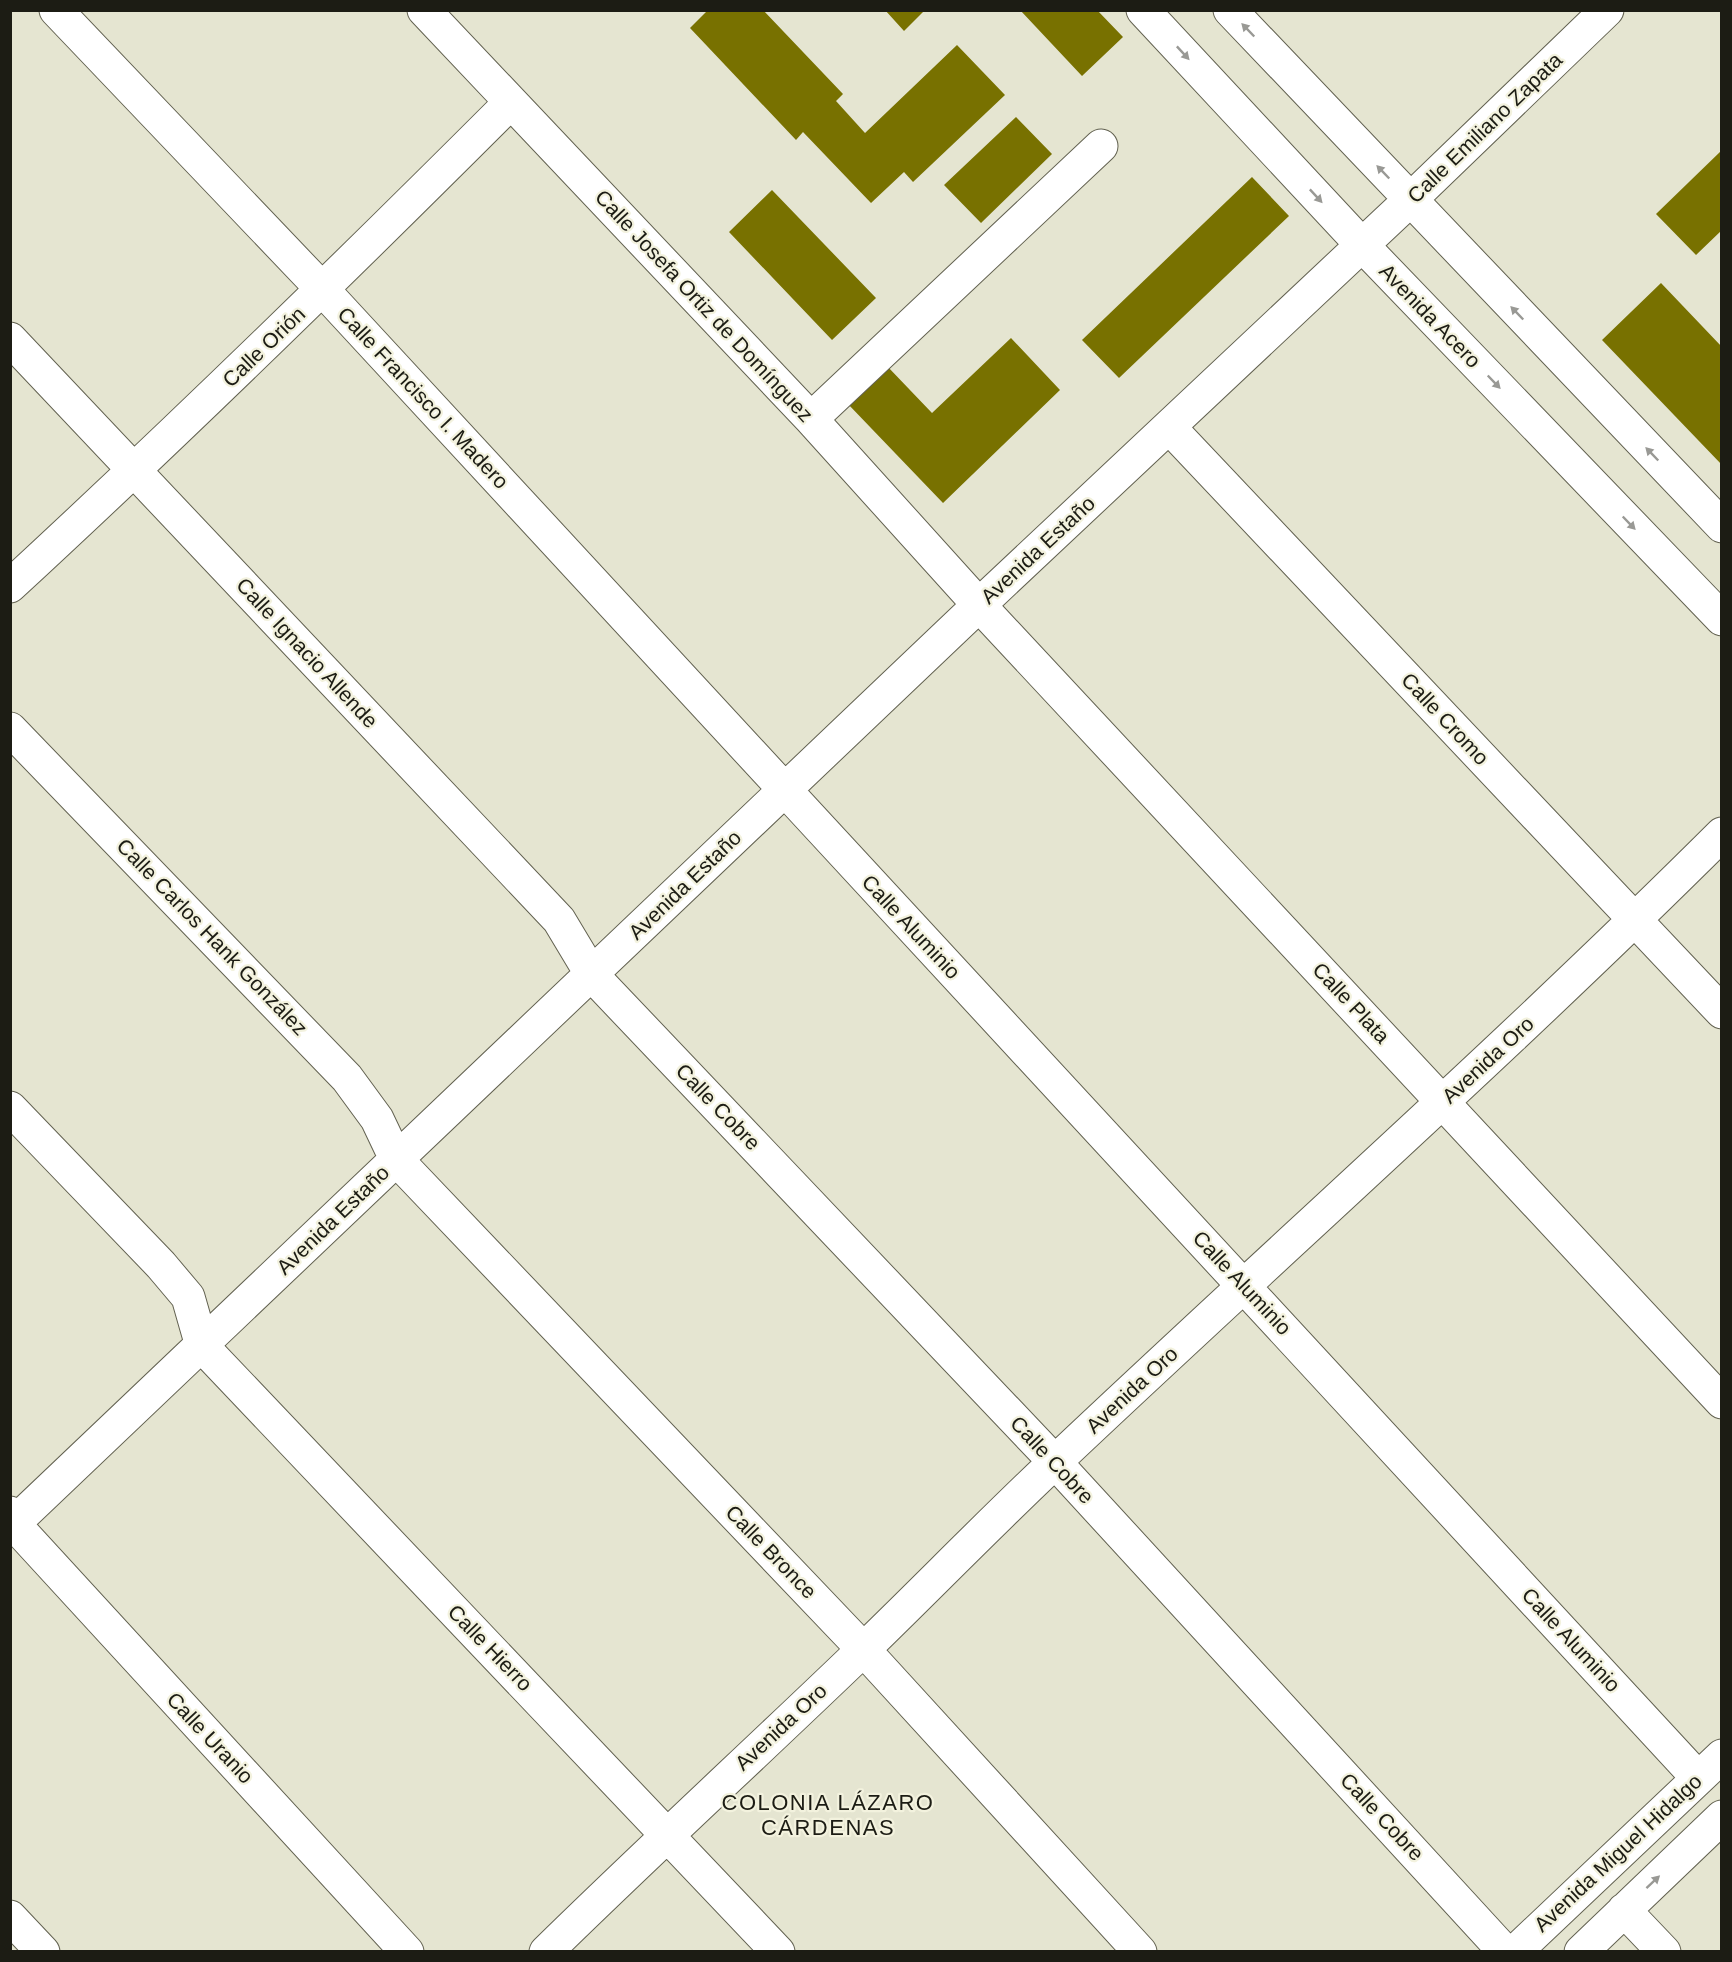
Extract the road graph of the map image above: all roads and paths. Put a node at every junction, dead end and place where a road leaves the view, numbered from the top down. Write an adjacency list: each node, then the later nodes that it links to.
1 (56, 10): 10 (street, Calle Francisco I. Madero)
2 (424, 10): 6 (street, Calle Josefa Ortiz de Domínguez)
3 (1143, 10): 9 (street, Avenida Acero, one-way to 9)
4 (1230, 10): 8 (street, one-way to 4)
5 (1596, 14): 8 (street, Calle Emiliano Zapata)
6 (511, 102): 10 (street, Calle Orión); 12 (street, Calle Josefa Ortiz de Domínguez)
7 (1101, 146): 12 (street)
8 (1410, 200): 9 (street, Calle Emiliano Zapata); 15 (street, one-way to 8)
9 (1362, 245): 13 (street, Avenida Estaño); 18 (street, Avenida Acero, one-way to 18)
10 (323, 290): 14 (street, Calle Orión); 20 (street, Calle Francisco I. Madero)
11 (10, 339): 14 (street, Calle Ignacio Allende)
12 (811, 419): 17 (street, Calle Josefa Ortiz de Domínguez)
13 (1170, 427): 17 (street, Avenida Estaño); 22 (street, Calle Cromo)
14 (134, 471): 16 (street, Calle Orión); 23 (street, Calle Ignacio Allende)
15 (1722, 526)
16 (10, 586)
17 (979, 605): 20 (street, Avenida Estaño); 25 (street, Calle Plata)
18 (1722, 619)
19 (10, 729): 27 (street, Calle Carlos Hank González)
20 (784, 790): 23 (street, Avenida Estaño); 28 (street, Calle Aluminio)
21 (1722, 834): 22 (street, Avenida Oro)
22 (1635, 920): 24 (street, Calle Cromo); 25 (street, Avenida Oro)
23 (592, 975): 27 (street, Avenida Estaño); 31 (street, Calle Cobre)
24 (1722, 1012)
25 (1443, 1102): 28 (street, Avenida Oro); 30 (street, Calle Plata)
26 (10, 1108): 29 (street)
27 (396, 1159): 29 (street, Avenida Estaño); 33 (street, Calle Bronce)
28 (1244, 1286): 31 (street, Avenida Oro); 35 (street, Calle Aluminio)
29 (202, 1346): 32 (street, Avenida Estaño); 37 (street, Calle Hierro)
30 (1722, 1402)
31 (1055, 1462): 33 (street, Avenida Oro); 45 (street, Calle Cobre)
32 (12, 1521): 41 (street, Calle Uranio)
33 (863, 1649): 37 (street, Avenida Oro); 44 (street, Calle Bronce)
34 (1722, 1756): 35 (street, Avenida Miguel Hidalgo)
35 (1698, 1778): 46 (street, Avenida Miguel Hidalgo)
36 (1722, 1817): 38 (street, one-way to 36)
37 (667, 1833): 42 (street, Avenida Oro); 43 (street, Calle Hierro)
38 (1624, 1910): 47 (street); 48 (street)
39 (10, 1917): 40 (street)
40 (43, 1952)
41 (407, 1952)
42 (546, 1952)
43 (778, 1952)
44 (1140, 1952)
45 (1505, 1952)
46 (1515, 1952)
47 (1581, 1952)
48 (1664, 1952)

